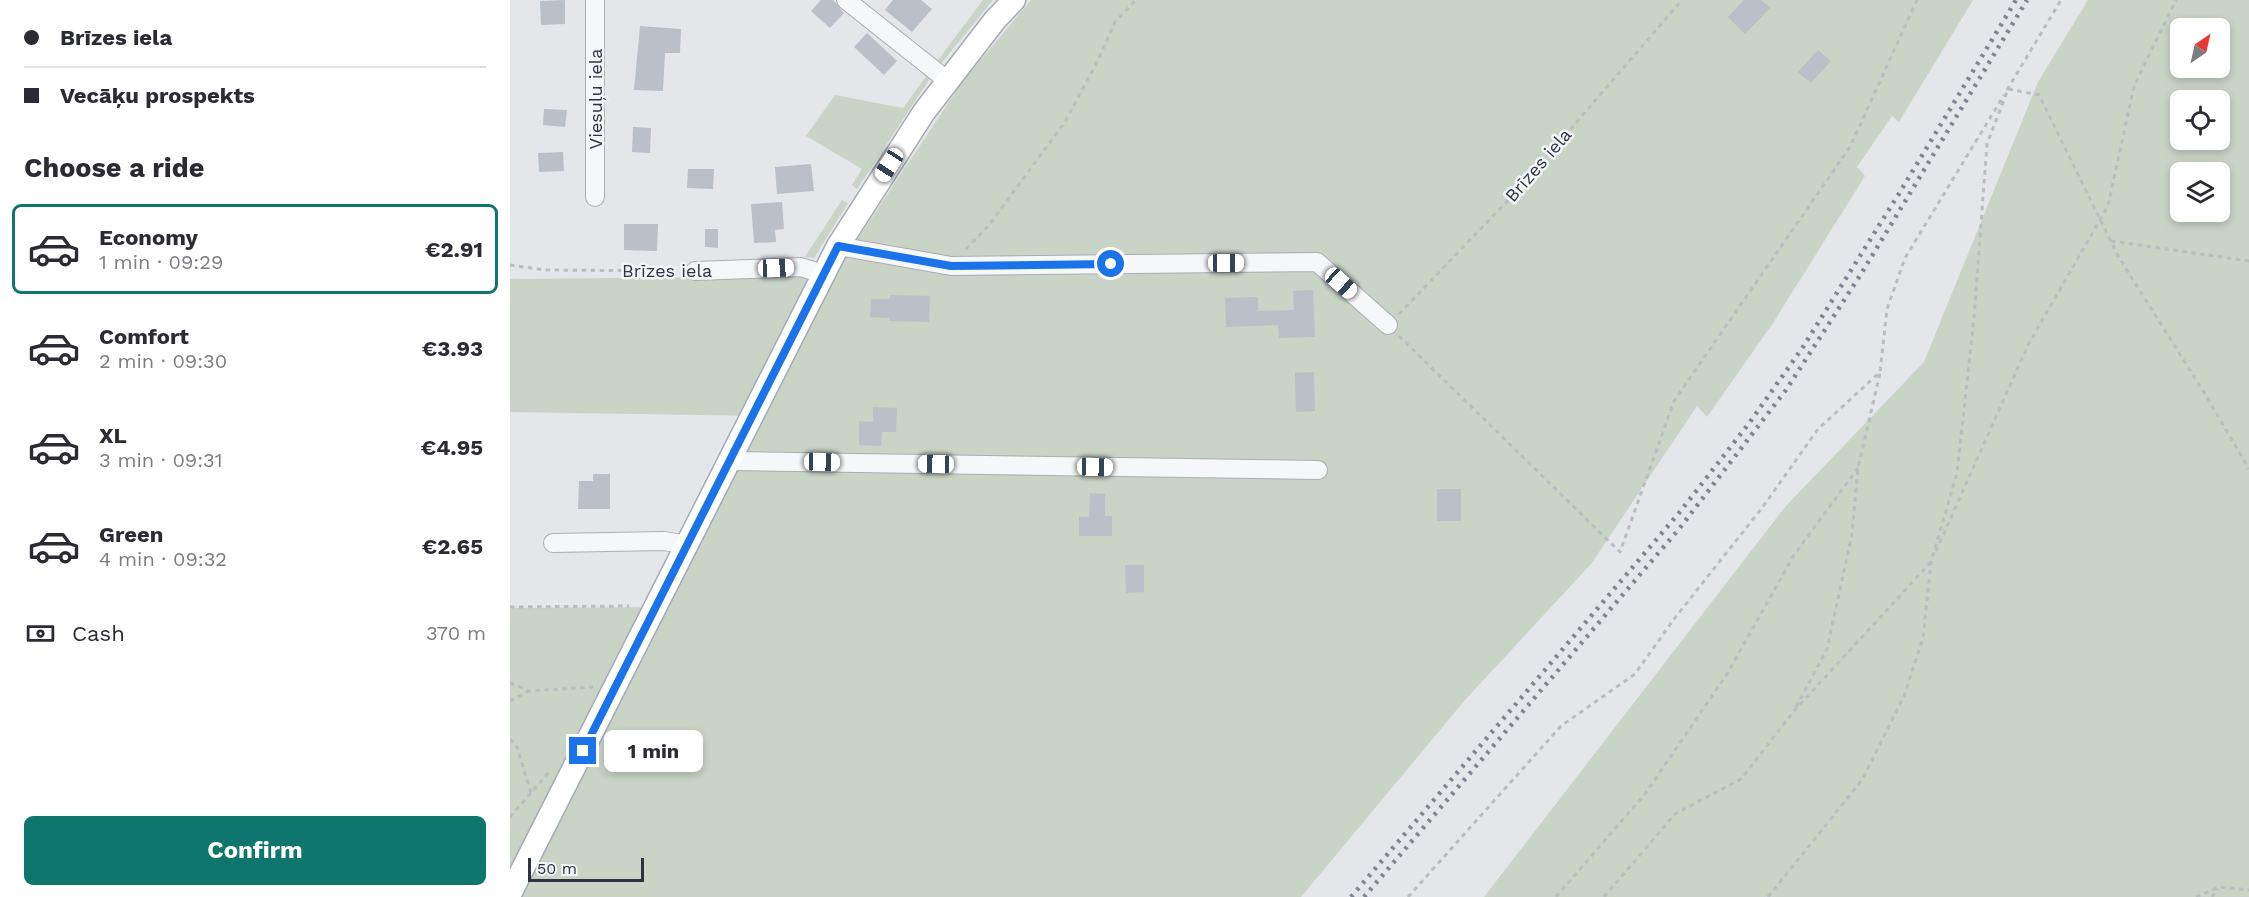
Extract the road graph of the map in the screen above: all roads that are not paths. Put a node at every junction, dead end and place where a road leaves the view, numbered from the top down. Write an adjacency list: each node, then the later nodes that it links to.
1 (595, 0): 5 (street, Viesuļu iela)
2 (846, 0): 4 (street)
3 (1014, 0): 4 (main road)
4 (948, 81): 6 (main road)
5 (595, 197)
6 (838, 246): 8 (main road); 9 (street)
7 (695, 271): 8 (street, Brīzes iela)
8 (824, 274): 10 (main road)
9 (1388, 325)
10 (730, 460): 11 (street); 13 (main road)
11 (1318, 470)
12 (553, 543): 13 (street)
13 (687, 545): 14 (main road)
14 (510, 894)

